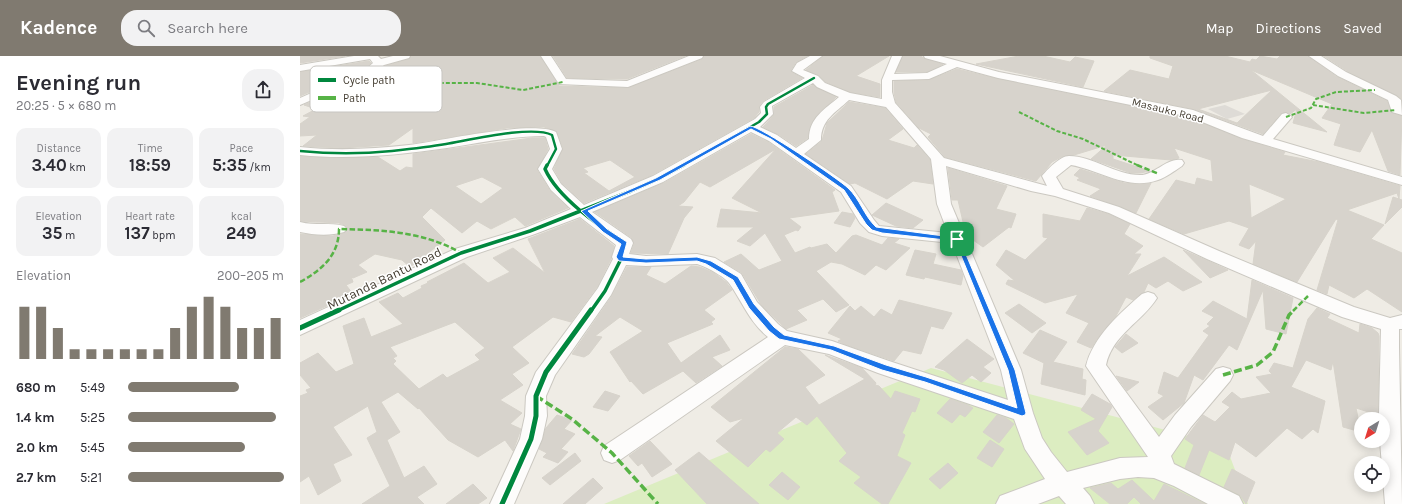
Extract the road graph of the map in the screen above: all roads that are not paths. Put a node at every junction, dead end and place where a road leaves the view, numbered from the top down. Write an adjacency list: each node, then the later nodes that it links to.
1 (405, 56): 8 (street)
2 (546, 56): 3 (street)
3 (698, 56)
4 (817, 56): 14 (street)
5 (897, 56): 13 (street)
6 (929, 56): 9 (street, Masauko Road)
7 (1314, 56): 16 (street)
8 (374, 58): 10 (street)
9 (955, 64): 13 (street); 24 (street, Masauko Road)
10 (315, 66)
11 (310, 67): 12 (street)
12 (300, 68)
13 (888, 76): 20 (street)
14 (814, 78): 17 (street); 23 (street, Mutanda Bantu Road)
15 (1399, 88): 16 (street)
16 (1375, 90): 21 (street)
17 (847, 96): 20 (street); 26 (street)
18 (310, 97): 19 (street)
19 (300, 102)
20 (890, 104): 27 (street)
21 (1402, 111)
22 (1286, 117): 24 (street)
23 (751, 127): 26 (street); 31 (street, Mutanda Bantu Road)
24 (1265, 141): 29 (street, Masauko Road)
25 (300, 152): 31 (street)
26 (796, 154): 34 (street)
27 (938, 160): 30 (street); 34 (street)
28 (1177, 163): 30 (street)
29 (1402, 181)
30 (1058, 192): 37 (street)
31 (584, 211): 35 (street); 38 (street, Mutanda Bantu Road)
32 (300, 227): 33 (street)
33 (339, 229)
34 (957, 239): 41 (street)
35 (621, 259): 39 (street); 45 (street)
36 (1148, 298): 43 (street)
37 (1396, 324): 49 (street)
38 (300, 328)
39 (782, 337): 41 (street); 42 (street)
40 (1223, 375): 43 (street)
41 (1022, 413): 44 (street)
42 (612, 453)
43 (1162, 464): 44 (street); 48 (street)
44 (1063, 484): 46 (street); 47 (street)
45 (502, 504)
46 (1008, 504)
47 (1082, 504)
48 (1231, 504)
49 (1397, 504)

